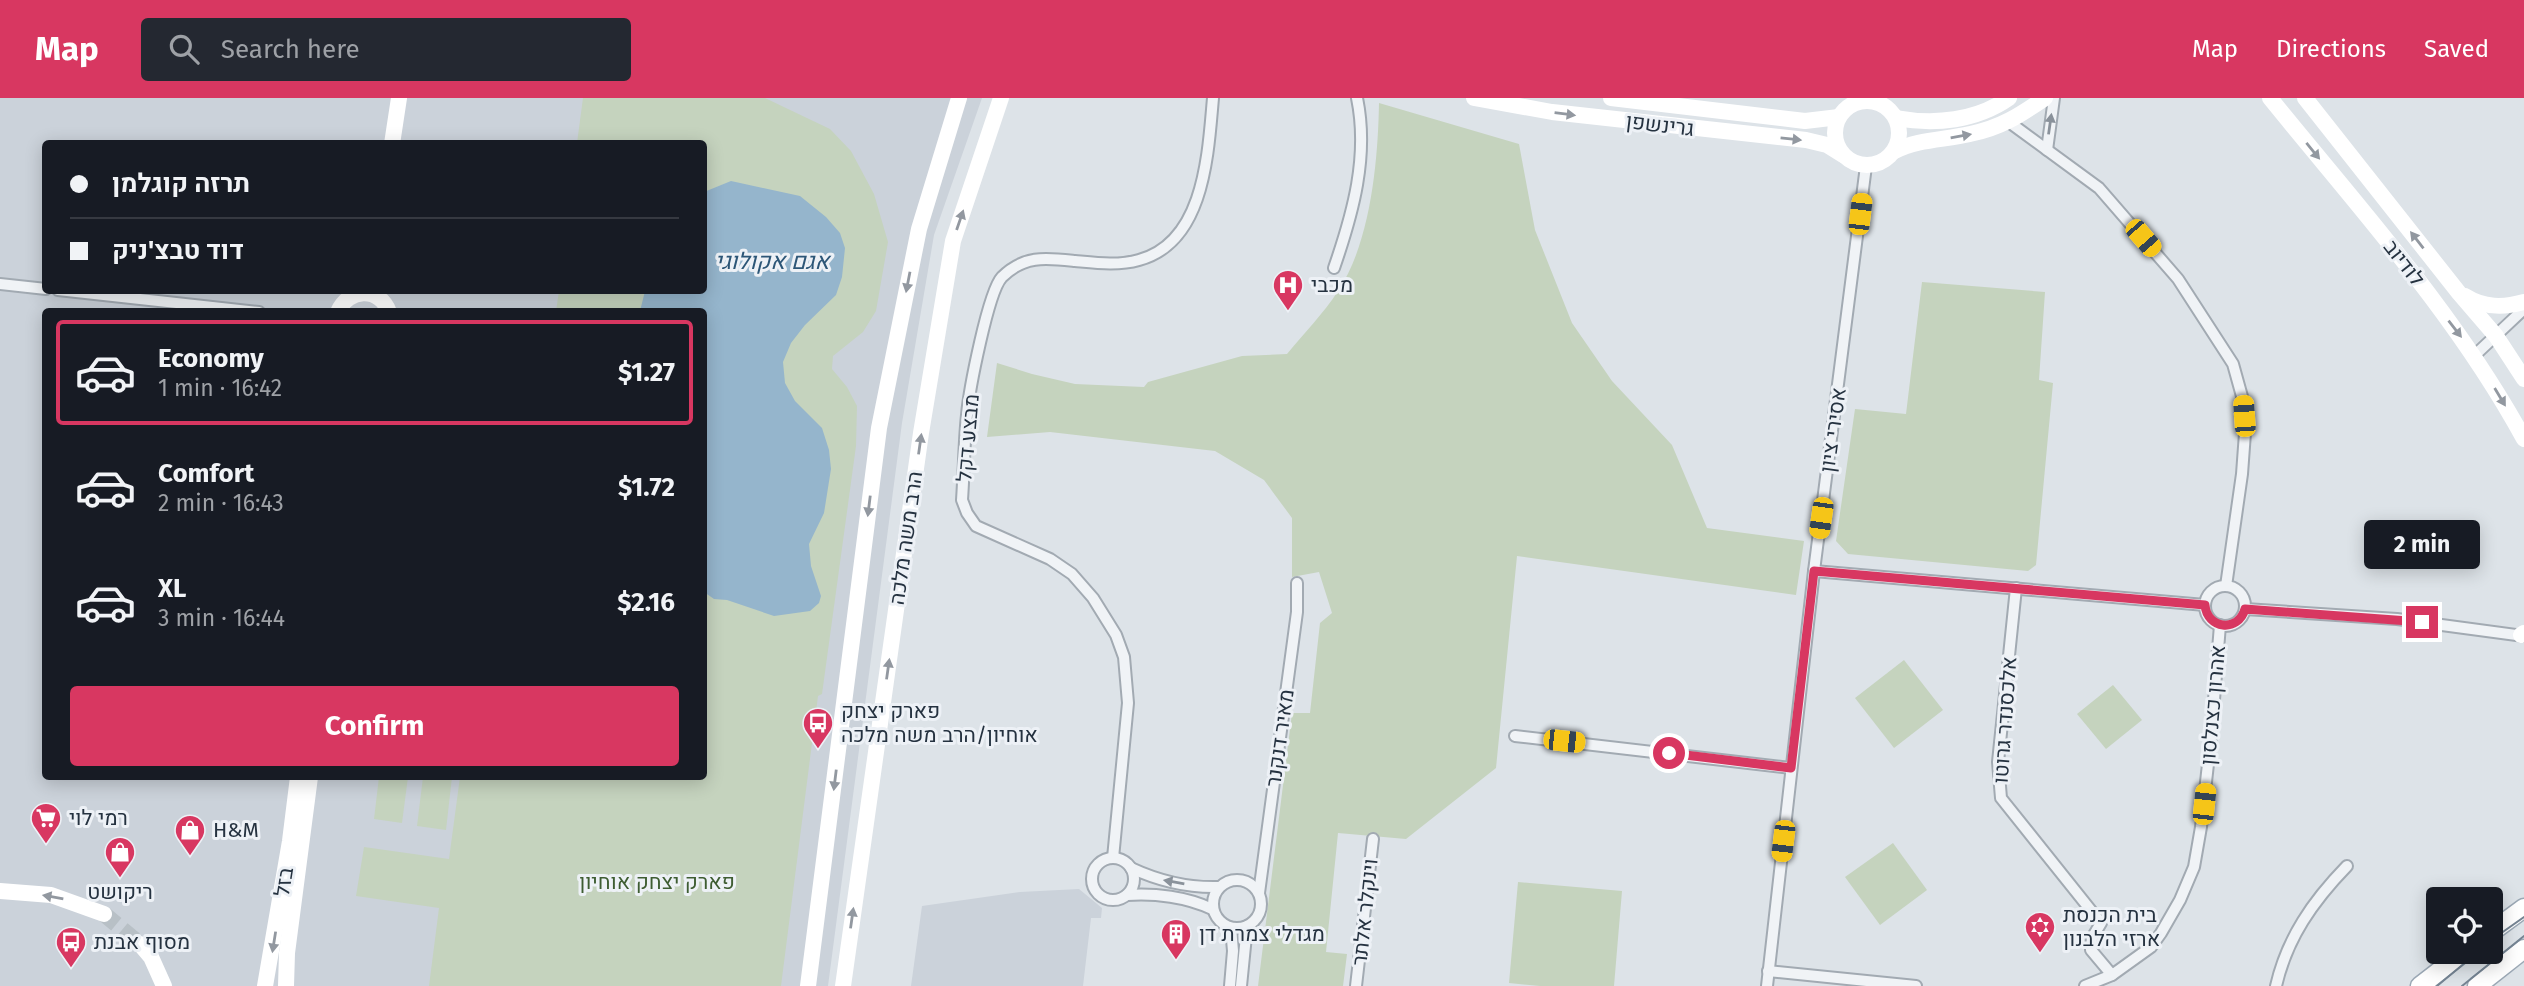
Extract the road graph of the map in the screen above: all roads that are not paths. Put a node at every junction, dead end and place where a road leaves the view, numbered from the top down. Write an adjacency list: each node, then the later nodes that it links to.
1 (399, 98): 17 (street)
2 (959, 98): 72 (street, הרב משה מלכה, one-way to 72)
3 (1001, 98): 73 (street, הרב משה מלכה, one-way to 3)
4 (1213, 98): 51 (street, מבצע דקל)
5 (1357, 98): 22 (street)
6 (1474, 98): 20 (street, גרינשפן, one-way to 20)
7 (1611, 98): 14 (street, גרינשפן)
8 (2009, 98): 15 (street)
9 (2045, 98): 16 (street)
10 (2054, 98): 18 (street, one-way to 10)
11 (2270, 98): 35 (street, לודיוב, one-way to 35)
12 (2305, 98): 25 (street, לודיוב, one-way to 12)
13 (1875, 100): 14 (street); 15 (street)
14 (1839, 117): 20 (street)
15 (1896, 118): 19 (street)
16 (2009, 122): 18 (street); 19 (street, one-way to 16)
17 (393, 140)
18 (2047, 150): 40 (street)
19 (1895, 151): 21 (street)
20 (1843, 155): 21 (street)
21 (1866, 166): 38 (street, אסירי ציון)
22 (1334, 268)
23 (0, 284): 24 (street)
24 (42, 289)
25 (2459, 293): 29 (street); 34 (street, לודיוב)
26 (95, 294): 30 (street)
27 (358, 294): 31 (street)
28 (372, 294): 32 (street)
29 (2524, 302)
30 (222, 308)
31 (340, 308)
32 (387, 308)
33 (2524, 309): 34 (street)
34 (2496, 336): 35 (street); 36 (street, לודיוב)
35 (2475, 355): 37 (street, לודיוב, one-way to 37)
36 (2524, 379)
37 (2524, 439)
38 (1814, 571): 41 (street); 47 (street, אסירי ציון)
39 (1297, 583): 56 (street, מאיר דנקנר)
40 (2226, 586): 42 (street); 43 (street)
41 (2016, 589): 42 (street); 68 (street, אלכסנדר גרוטו)
42 (2205, 605): 44 (street)
43 (2245, 609): 44 (street); 45 (street)
44 (2220, 625): 68 (street, אהרון כצנלסון)
45 (2523, 635)
46 (1515, 736): 47 (street)
47 (1791, 768): 67 (street, אסירי ציון)
48 (298, 780): 70 (street, בזל, one-way to 70)
49 (310, 780): 71 (street, בזל)
50 (1373, 839): 76 (street, וינקלר אלתר)
51 (1113, 858): 53 (street); 57 (street)
52 (2347, 866): 80 (street)
53 (1131, 868): 54 (street, one-way to 53); 57 (street)
54 (1219, 887): 56 (street); 59 (street)
55 (0, 891): 60 (street, one-way to 55)
56 (1259, 893): 62 (street)
57 (1127, 895): 59 (street)
58 (2524, 908): 61 (main road)
59 (1212, 909): 63 (street)
60 (104, 914)
61 (2503, 923)
62 (1247, 926): 63 (street); 75 (street)
63 (1231, 928): 74 (street)
64 (140, 944): 69 (street)
65 (2524, 949): 82 (main road)
66 (2448, 964): 81 (main road)
67 (1768, 971): 77 (street, אסירי ציון); 78 (street)
68 (2112, 975): 79 (street, אהרון כצנלסון)
69 (164, 986)
70 (265, 986)
71 (286, 986)
72 (808, 986)
73 (843, 986)
74 (1230, 986)
75 (1241, 986)
76 (1356, 986)
77 (1767, 986)
78 (1916, 986)
79 (2085, 986)
80 (2276, 986)
81 (2420, 986)
82 (2477, 986)

